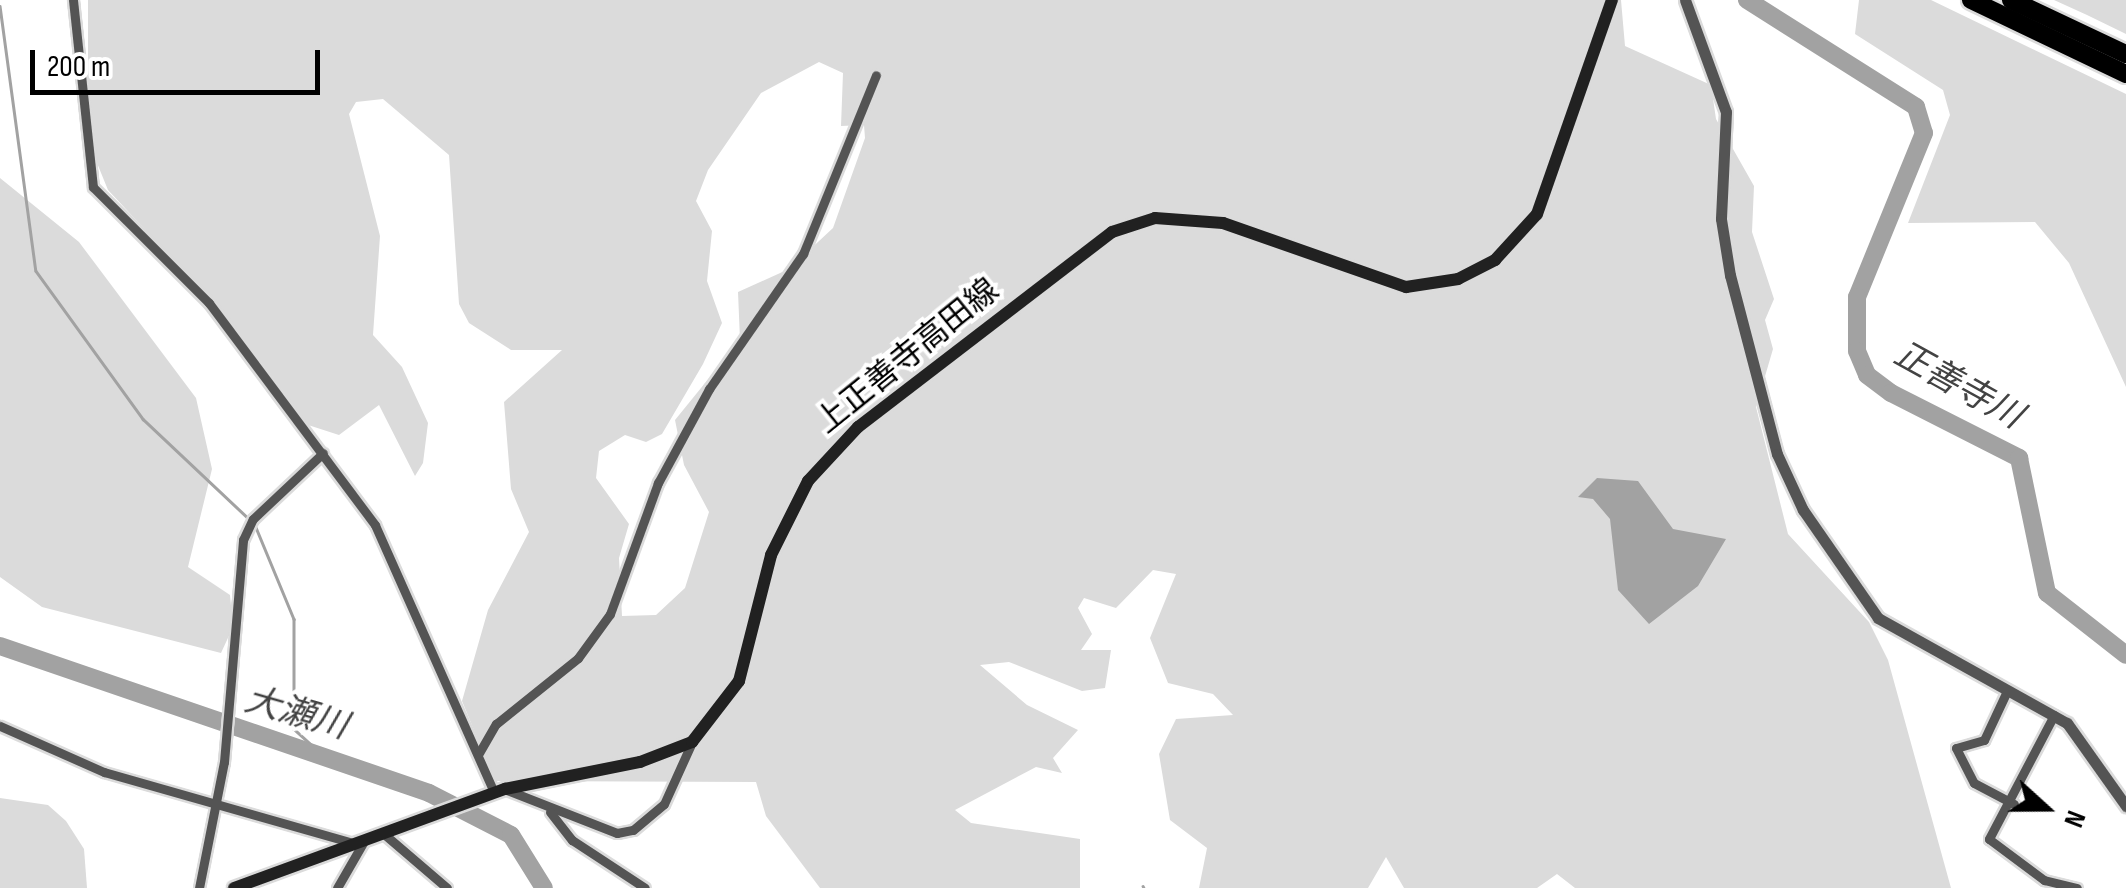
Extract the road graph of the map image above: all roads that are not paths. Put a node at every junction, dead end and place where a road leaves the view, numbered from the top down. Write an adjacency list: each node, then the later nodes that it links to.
1 (73, 0): 9 (street)
2 (1612, 0): 13 (main road, 上正善寺高田線)
3 (1685, 0): 10 (street)
4 (1971, 0): 7 (highway)
5 (2011, 0): 6 (highway)
6 (2126, 54)
7 (2126, 74)
8 (876, 76): 14 (street)
9 (323, 453): 14 (street); 16 (street)
10 (2007, 690): 11 (street); 17 (street)
11 (2054, 715): 17 (street); 18 (street)
12 (0, 726): 16 (street)
13 (692, 742): 15 (main road); 19 (street)
14 (479, 753): 15 (street)
15 (500, 791): 19 (street); 20 (main road)
16 (214, 802): 21 (street); 23 (street)
17 (2014, 804): 22 (street)
18 (2126, 806)
19 (549, 810): 27 (street)
20 (384, 834): 21 (main road); 26 (street)
21 (360, 843): 24 (main road); 25 (street)
22 (2062, 886): 28 (street)
23 (198, 888)
24 (234, 888)
25 (336, 888)
26 (447, 888)
27 (645, 888)
28 (2077, 888)

